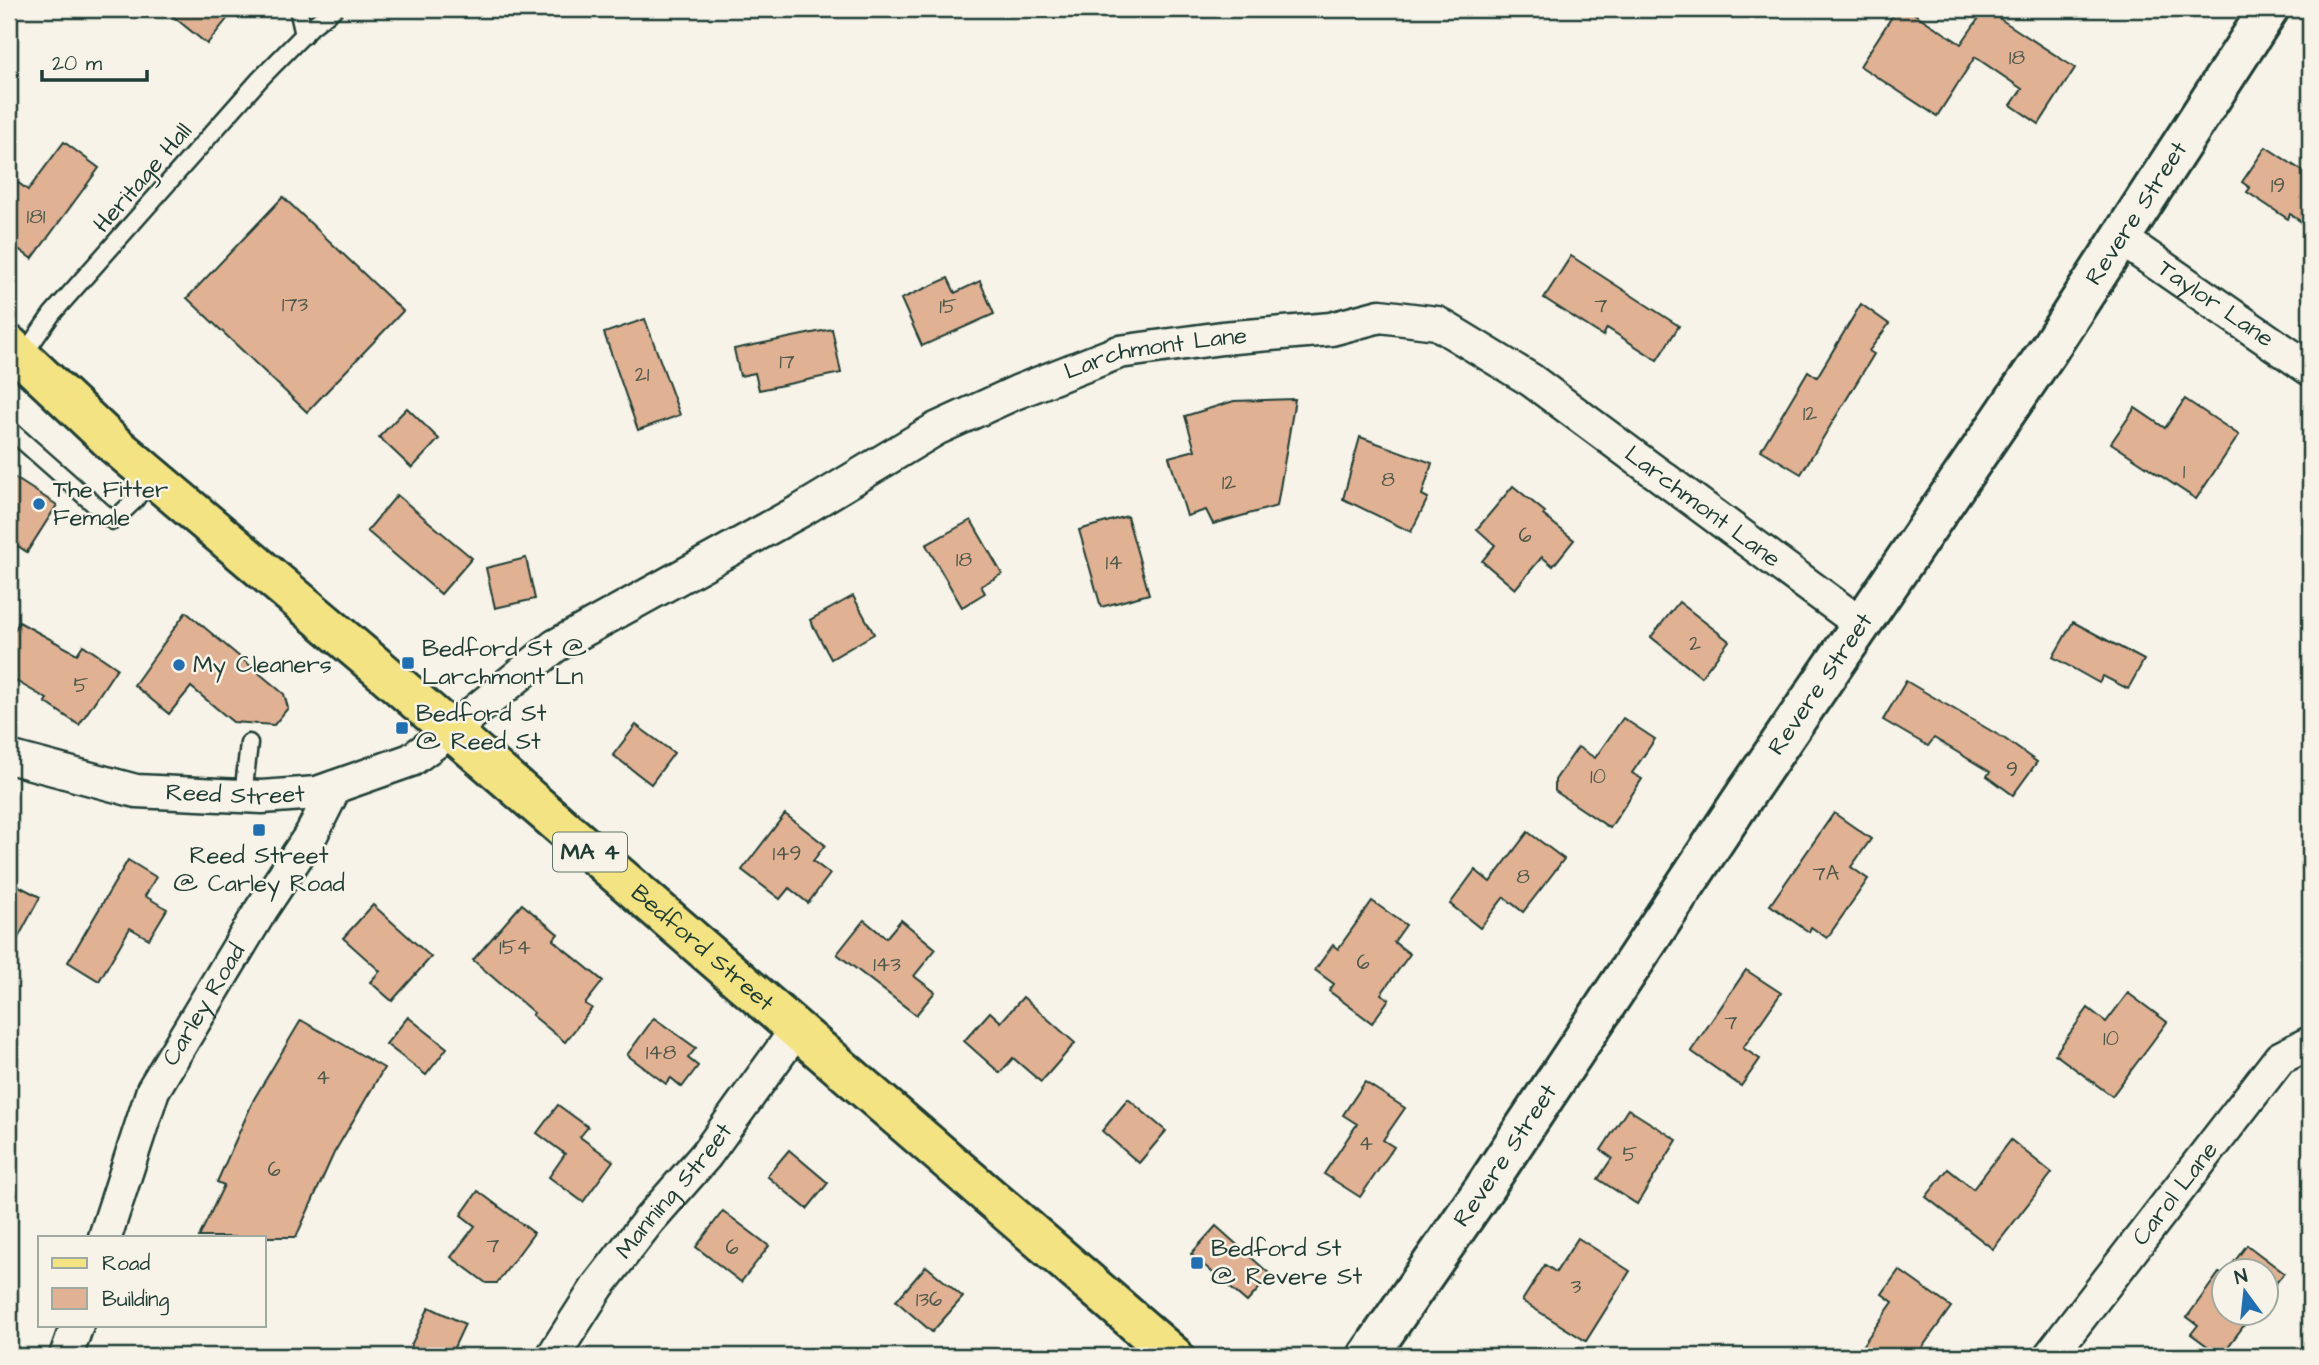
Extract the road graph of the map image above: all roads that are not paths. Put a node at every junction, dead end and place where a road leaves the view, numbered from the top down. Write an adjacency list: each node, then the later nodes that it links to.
1 (298, 9): 4 (lane)
2 (334, 9): 4 (lane, Heritage Hall)
3 (2269, 9): 5 (street, Revere Street)
4 (304, 35): 6 (lane, Heritage Hall)
5 (2120, 237): 7 (street, Taylor Lane); 10 (street, Revere Street)
6 (16, 351): 9 (main road, Bedford Street / MA 4)
7 (2310, 369)
8 (9, 429): 9 (lane)
9 (152, 476): 11 (main road, Bedford Street / MA 4)
10 (1862, 625): 11 (street, Larchmont Lane); 23 (street, Revere Street)
11 (451, 731): 14 (street, Reed Street); 16 (main road, Bedford Street / MA 4)
12 (249, 743): 15 (lane)
13 (9, 757): 15 (street, Reed Street)
14 (335, 787): 15 (street, Reed Street); 18 (street, Carley Road)
15 (243, 796)
16 (797, 1029): 21 (street, Manning Street); 22 (main road, Bedford Street / MA 4)
17 (2310, 1043): 24 (street, Carol Lane)
18 (105, 1236)
19 (77, 1326): 20 (street)
20 (66, 1356)
21 (553, 1356)
22 (1174, 1356)
23 (1368, 1356)
24 (2050, 1356)

